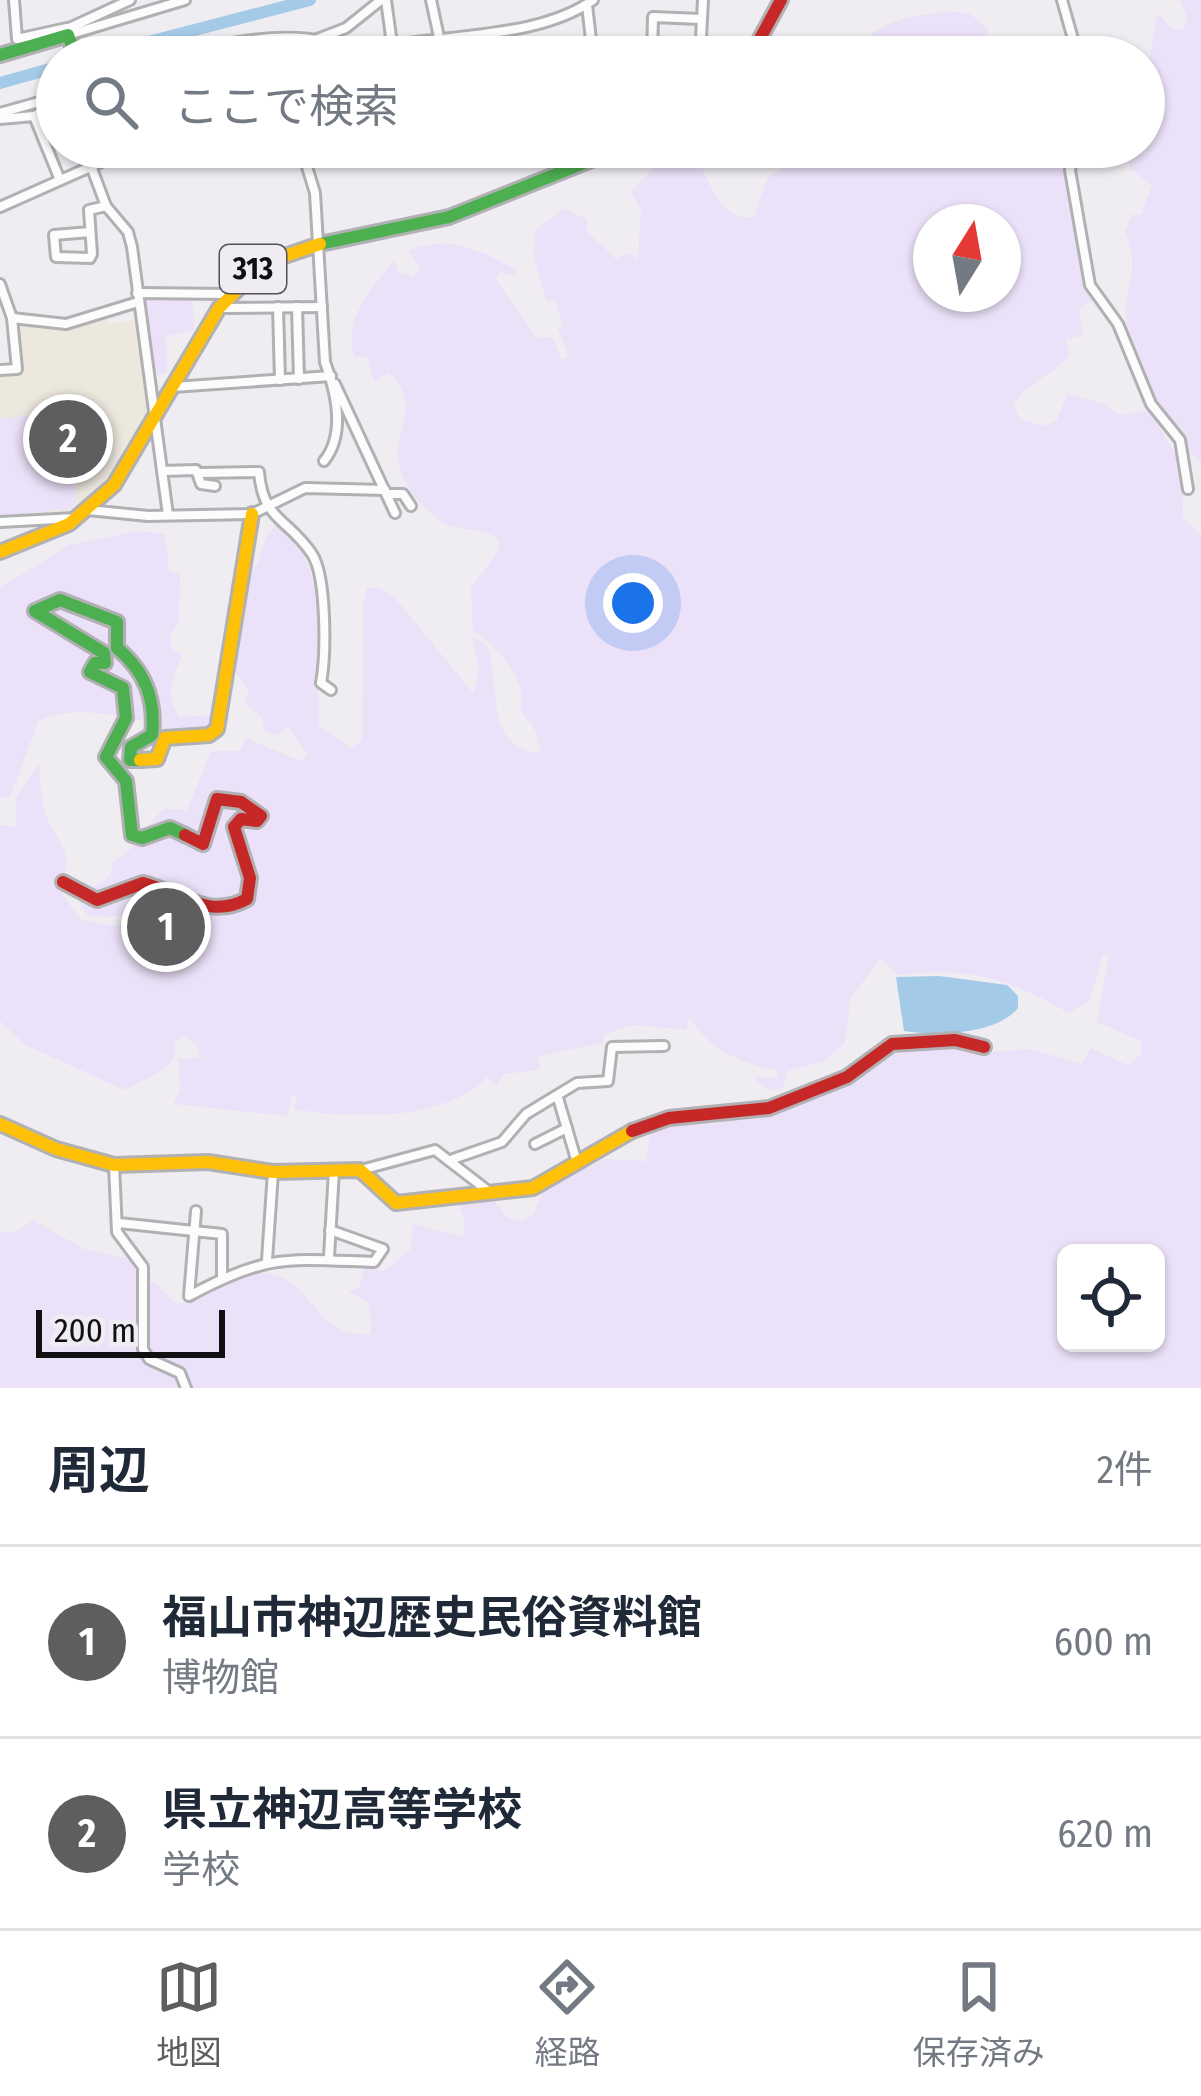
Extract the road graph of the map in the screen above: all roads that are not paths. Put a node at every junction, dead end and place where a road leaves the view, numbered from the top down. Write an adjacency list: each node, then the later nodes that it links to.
1 (14, 0): 12 (street)
2 (130, 0): 9 (street)
3 (383, 0): 15 (street); 16 (street)
4 (431, 0): 17 (street)
5 (703, 0): 11 (street)
6 (781, 0): 22 (main road)
7 (1062, 0): 23 (street)
8 (178, 1): 12 (street)
9 (117, 2): 12 (street)
10 (590, 2): 18 (street); 19 (street)
11 (701, 19): 20 (street); 21 (street)
12 (67, 31): 13 (main road); 14 (main road)
13 (53, 36)
14 (69, 36)
15 (326, 36)
16 (390, 36)
17 (439, 36)
18 (446, 36)
19 (592, 36)
20 (652, 36)
21 (701, 36)
22 (761, 36)
23 (1072, 36)
24 (36, 42): 25 (main road)
25 (0, 55)
26 (36, 106): 27 (street)
27 (0, 116): 28 (street)
28 (34, 116): 29 (street)
29 (36, 121)
30 (55, 168): 36 (street)
31 (87, 168): 36 (street)
32 (93, 168): 37 (street)
33 (307, 168): 40 (street)
34 (562, 168): 40 (main road, 313)
35 (1070, 168): 59 (street)
36 (60, 180): 38 (street)
37 (106, 206): 39 (street); 43 (street)
38 (0, 207)
39 (90, 232): 39 (street)
40 (317, 244): 42 (main road, 313); 46 (street)
41 (0, 284): 48 (street)
42 (229, 294): 43 (street); 47 (main road, 313)
43 (137, 298): 48 (street); 54 (street)
44 (278, 307): 45 (street); 47 (street); 52 (street)
45 (297, 307): 46 (street); 50 (street)
46 (322, 307): 51 (street)
47 (218, 308): 53 (main road, 313)
48 (11, 317): 49 (street)
49 (0, 370)
50 (299, 379): 51 (street); 52 (street)
51 (333, 379): 55 (street); 60 (street)
52 (280, 380): 53 (street)
53 (173, 387): 54 (main road, 313)
54 (155, 419): 56 (street); 64 (main road, 313)
55 (324, 461)
56 (162, 471): 57 (street); 65 (street)
57 (200, 473): 58 (street); 62 (street)
58 (215, 486)
59 (1188, 489)
60 (387, 492): 61 (street); 62 (street); 63 (street)
61 (411, 506)
62 (259, 512): 65 (street); 68 (street); 69 (main road)
63 (395, 513)
64 (82, 514): 65 (street); 66 (street); 67 (main road, 313)
65 (167, 515)
66 (0, 522)
67 (0, 552)
68 (331, 690)
69 (63, 882)
70 (664, 1046): 72 (street)
71 (984, 1046): 77 (main road)
72 (558, 1098): 74 (street); 76 (street)
73 (0, 1124): 78 (main road)
74 (567, 1128): 75 (street); 77 (street)
75 (535, 1144)
76 (453, 1159): 80 (street); 82 (street)
77 (577, 1160): 82 (main road)
78 (114, 1165): 81 (main road); 84 (street)
79 (334, 1168): 80 (main road); 81 (main road); 85 (street)
80 (360, 1170): 82 (main road)
81 (273, 1172): 88 (street)
82 (492, 1194)
83 (196, 1211): 86 (street)
84 (118, 1222): 86 (street); 90 (street)
85 (330, 1230): 87 (street); 87 (street)
86 (194, 1231): 89 (street); 89 (street)
87 (329, 1257): 88 (street)
88 (267, 1260): 89 (street)
89 (222, 1278)
90 (186, 1388)

